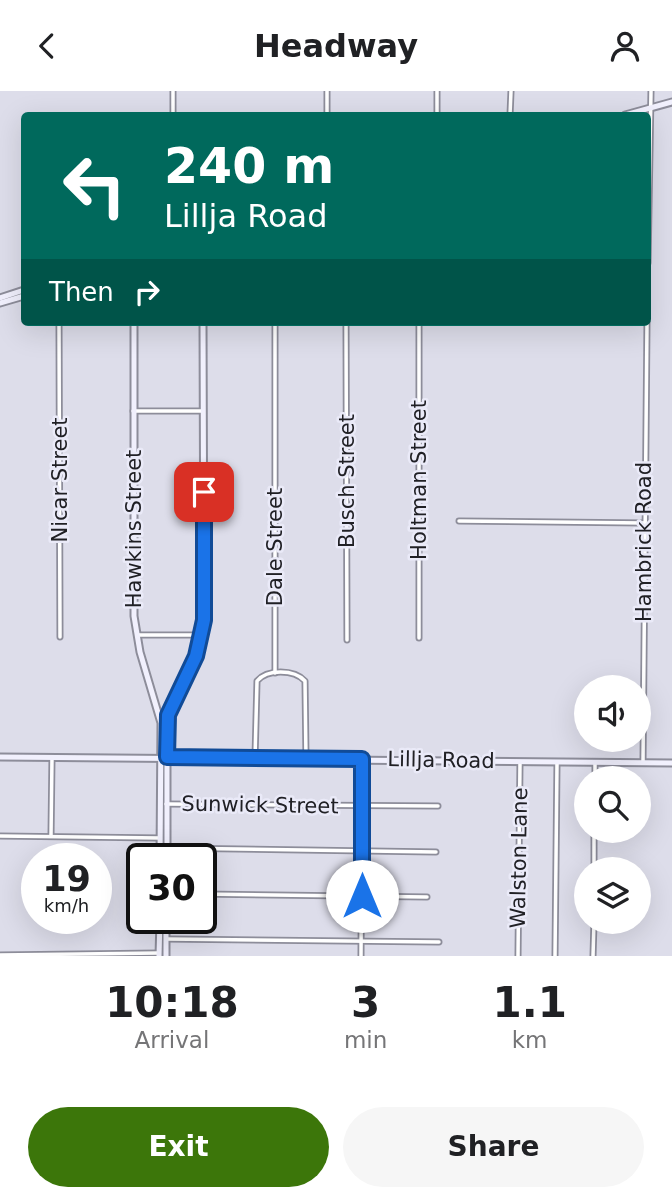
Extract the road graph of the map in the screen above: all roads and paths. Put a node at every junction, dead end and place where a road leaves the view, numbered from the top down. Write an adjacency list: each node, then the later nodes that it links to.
1 (173, 91): 8 (street)
2 (327, 91): 9 (street)
3 (437, 91): 10 (street)
4 (511, 91): 11 (street)
5 (651, 91): 7 (street)
6 (672, 101): 7 (main road)
7 (651, 108): 12 (main road); 13 (street)
8 (173, 112)
9 (327, 112)
10 (438, 112)
11 (510, 112)
12 (636, 112)
13 (651, 112)
14 (21, 291): 16 (main road)
15 (21, 296): 16 (main road)
16 (0, 300)
17 (59, 326): 30 (street, Nicar Street)
18 (134, 326): 24 (main road, Hawkins Street)
19 (203, 326): 25 (main road)
20 (275, 326): 33 (street, Dale Street)
21 (346, 326): 32 (street, Busch Street)
22 (419, 326): 31 (street, Holtman Street)
23 (647, 326): 27 (street, Hambrick Road)
24 (133, 411): 25 (street); 28 (main road, Hawkins Street)
25 (203, 411): 29 (main road)
26 (459, 521): 27 (street)
27 (645, 523): 43 (street, Hambrick Road)
28 (136, 635): 29 (street); 35 (main road, Hawkins Street)
29 (201, 635): 35 (main road)
30 (61, 637)
31 (419, 638)
32 (347, 640)
33 (275, 673): 37 (street); 38 (street)
34 (0, 757): 36 (main road, Lillja Road)
35 (164, 757): 36 (main road, Lillja Road); 37 (main road, Lillja Road); 46 (main road); 51 (main road)
36 (52, 758): 50 (street)
37 (255, 758): 38 (main road, Lillja Road)
38 (306, 759): 39 (main road, Lillja Road)
39 (362, 759): 40 (main road, Lillja Road); 47 (street)
40 (520, 760): 41 (main road, Lillja Road); 70 (street, Walston Lane)
41 (557, 761): 42 (main road, Lillja Road); 71 (street)
42 (595, 762): 43 (main road, Lillja Road); 45 (street)
43 (643, 762): 44 (main road, Lillja Road)
44 (672, 763)
45 (595, 766)
46 (166, 804): 47 (street, Sunwick Street); 53 (main road)
47 (363, 806): 48 (street, Sunwick Street); 55 (street)
48 (438, 806)
49 (0, 836): 50 (street)
50 (51, 837): 51 (street)
51 (160, 838): 52 (main road)
52 (160, 843)
53 (167, 843)
54 (217, 849): 55 (street)
55 (362, 851): 56 (street); 58 (street)
56 (436, 852)
57 (217, 894): 58 (street)
58 (362, 896): 59 (street); 64 (street)
59 (427, 897)
60 (160, 934): 67 (main road)
61 (166, 934): 63 (main road)
62 (594, 934): 72 (street)
63 (166, 939): 64 (street); 68 (main road)
64 (362, 941): 65 (street); 69 (street)
65 (439, 942)
66 (0, 955): 67 (street)
67 (159, 955)
68 (166, 956)
69 (362, 956)
70 (518, 956)
71 (555, 956)
72 (593, 956)

